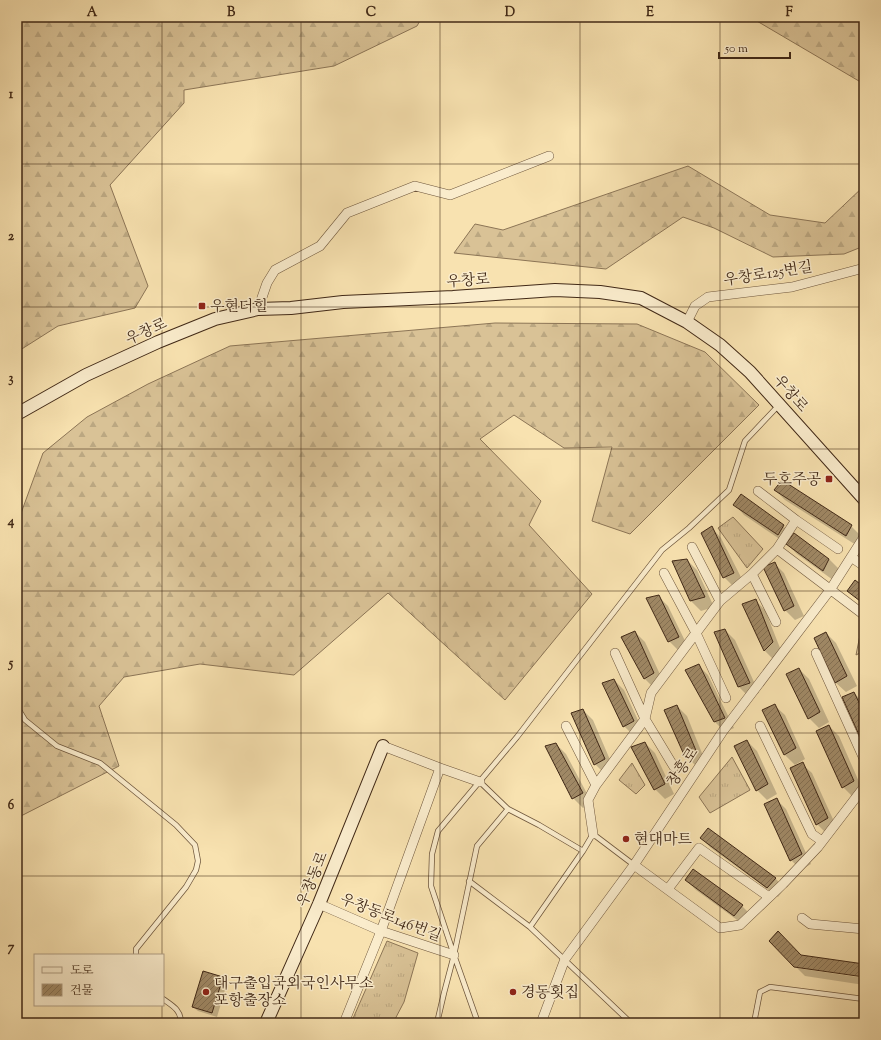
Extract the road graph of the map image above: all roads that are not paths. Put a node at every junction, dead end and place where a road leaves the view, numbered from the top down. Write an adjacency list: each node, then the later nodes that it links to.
1 (549, 156): 3 (street)
2 (864, 268): 4 (street, 우창로125번길)
3 (258, 309): 4 (main road, 우창로); 6 (main road, 우창로)
4 (687, 322): 5 (main road, 우창로)
5 (779, 405): 8 (main road, 우창로); 34 (lane)
6 (17, 414)
7 (758, 491): 9 (street)
8 (864, 499)
9 (796, 520): 12 (street); 13 (street)
10 (864, 537): 14 (street, 창흥로)
11 (692, 547): 19 (street)
12 (777, 549): 17 (street); 18 (street)
13 (838, 549)
14 (852, 557): 15 (street); 18 (street, 창흥로)
15 (864, 566)
16 (664, 573): 22 (street)
17 (752, 574): 19 (street); 21 (street)
18 (830, 590): 20 (street); 41 (street, 창흥로)
19 (720, 601): 22 (street)
20 (864, 615)
21 (776, 622)
22 (696, 633): 25 (street); 27 (street)
23 (614, 652): 27 (street)
24 (816, 653): 31 (street)
25 (726, 698)
26 (17, 707): 50 (lane)
27 (645, 719): 32 (street); 35 (street)
28 (566, 726): 35 (street)
29 (760, 726): 39 (street)
30 (383, 746): 33 (street); 45 (main road, 우창동로)
31 (864, 759)
32 (674, 767)
33 (440, 768): 34 (street); 49 (street)
34 (480, 782): 37 (lane); 51 (lane)
35 (596, 785): 38 (street)
36 (864, 787): 39 (street)
37 (508, 809): 40 (lane); 42 (lane)
38 (593, 834): 40 (lane); 41 (lane)
39 (822, 840): 44 (street)
40 (583, 851): 47 (lane)
41 (634, 865): 43 (street); 52 (street, 창흥로)
42 (469, 881): 47 (lane); 51 (lane)
43 (668, 889): 44 (street); 44 (street)
44 (769, 897)
45 (319, 904): 49 (street, 우창동로146번길); 56 (main road, 우창동로)
46 (802, 918): 48 (street)
47 (530, 927): 52 (lane)
48 (864, 929)
49 (381, 931): 51 (street, 우창동로146번길); 57 (street)
50 (136, 954)
51 (454, 955): 58 (lane); 59 (lane)
52 (565, 959): 60 (street, 창흥로); 61 (lane)
53 (864, 999): 62 (lane)
54 (164, 1000): 55 (lane)
55 (181, 1023)
56 (266, 1023)
57 (344, 1023)
58 (438, 1023)
59 (478, 1023)
60 (541, 1023)
61 (630, 1023)
62 (754, 1023)

